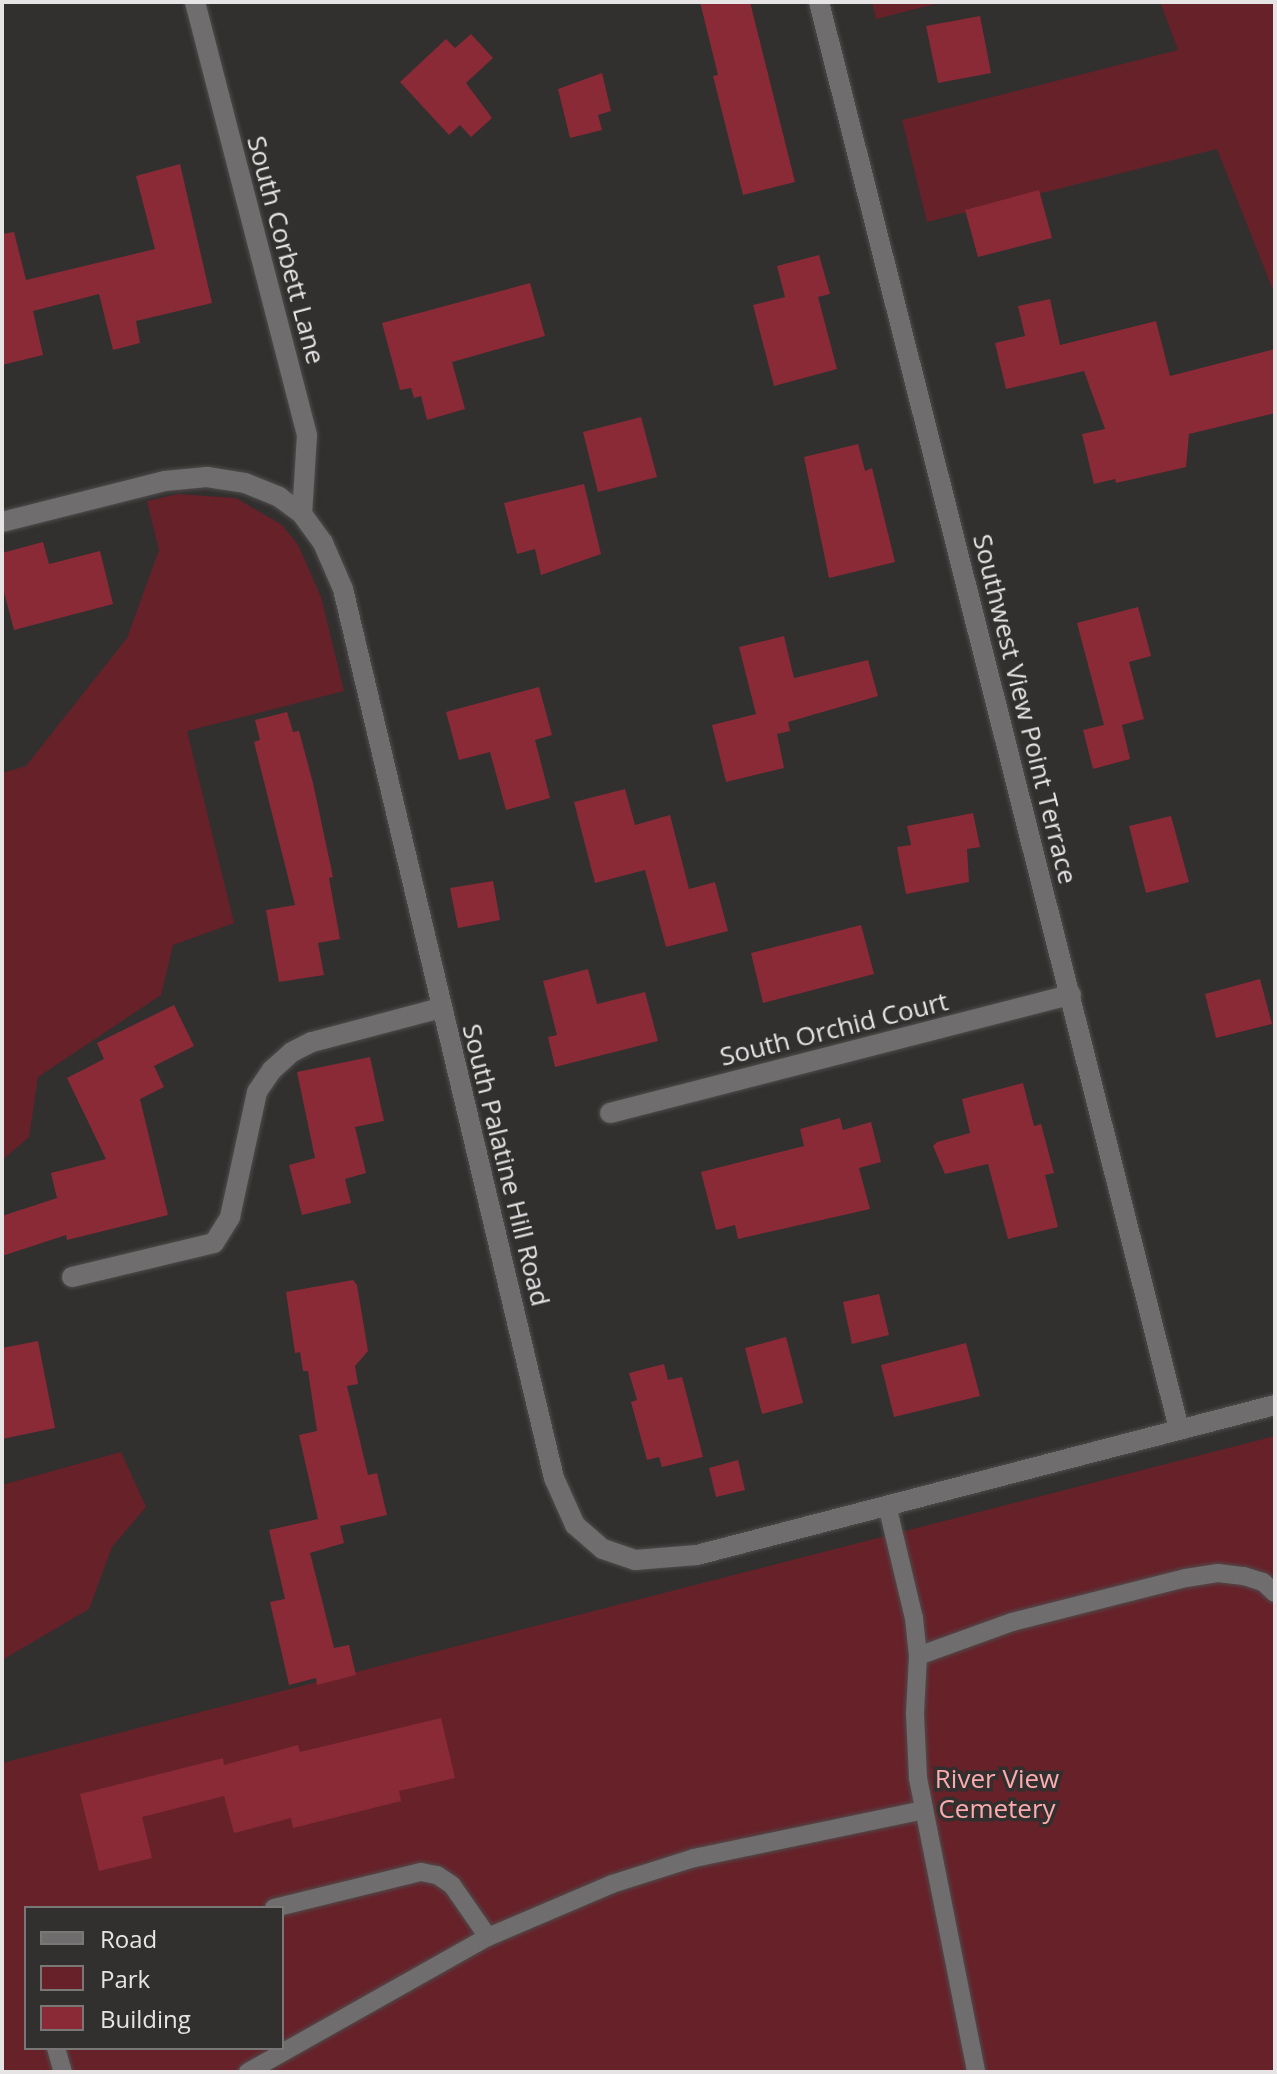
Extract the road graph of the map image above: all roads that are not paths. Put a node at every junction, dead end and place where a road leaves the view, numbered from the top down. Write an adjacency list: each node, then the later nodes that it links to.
1 (195, 2): 3 (street, South Corbett Lane)
2 (819, 2): 5 (street, Southwest View Point Terrace)
3 (302, 514): 4 (street, South Palatine Hill Road); 6 (street, South Palatine Hill Road)
4 (2, 522)
5 (1071, 995): 7 (street, South Orchid Court); 10 (street, Southwest View Point Terrace)
6 (441, 1008): 8 (street); 11 (street, South Palatine Hill Road)
7 (610, 1113)
8 (72, 1277)
9 (1275, 1405): 10 (street, South Palatine Hill Road)
10 (1179, 1429): 11 (street, South Palatine Hill Road)
11 (887, 1505): 13 (lane)
12 (1275, 1593): 13 (lane)
13 (918, 1656): 14 (lane)
14 (924, 1810): 16 (lane); 20 (lane)
15 (282, 1906): 16 (lane)
16 (488, 1937): 19 (lane)
17 (57, 2050): 18 (lane)
18 (63, 2072)
19 (248, 2072)
20 (976, 2072)

